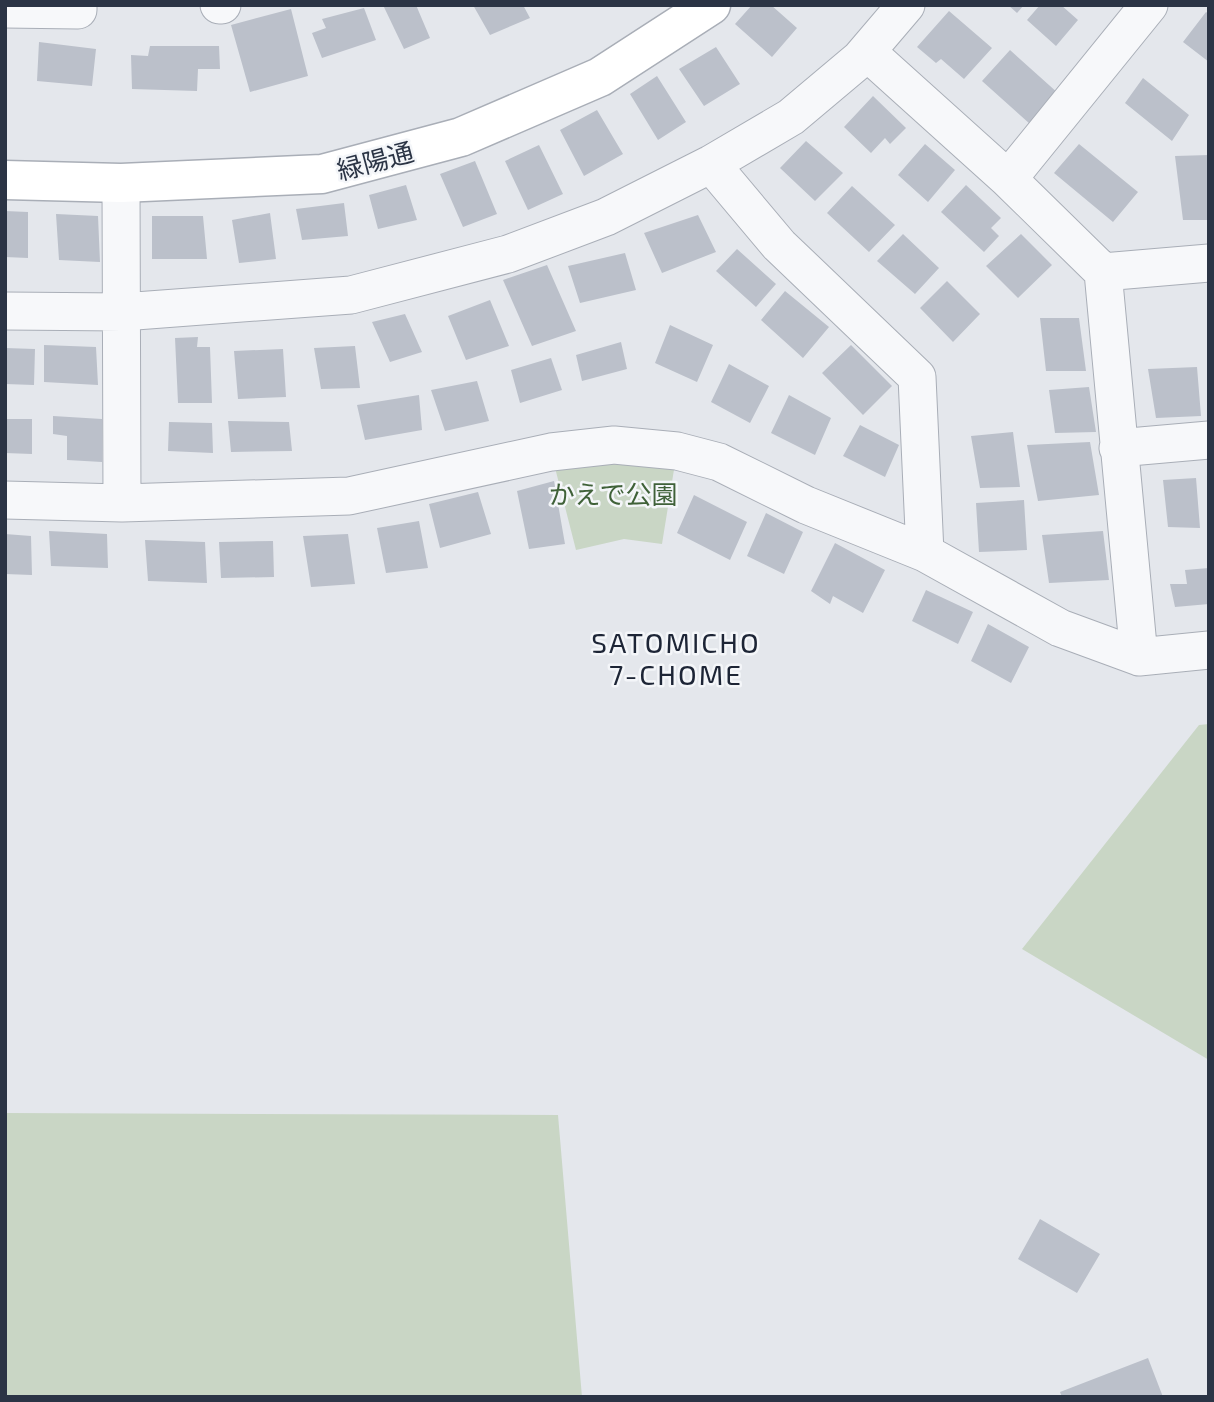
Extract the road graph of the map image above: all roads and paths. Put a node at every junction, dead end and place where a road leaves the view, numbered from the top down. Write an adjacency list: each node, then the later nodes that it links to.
1 (78, 5): 5 (street)
2 (711, 5): 10 (street, 緑陽通)
3 (906, 5): 6 (street)
4 (1149, 5): 8 (street)
5 (5, 9)
6 (867, 52): 7 (street); 8 (street)
7 (711, 164): 14 (street); 19 (street)
8 (1008, 179): 12 (street)
9 (5, 180): 10 (street, 緑陽通)
10 (121, 183): 14 (street)
11 (1209, 263): 12 (street)
12 (1103, 272): 16 (street)
13 (5, 310): 14 (street)
14 (122, 312): 18 (street)
15 (1209, 440): 16 (street)
16 (1118, 448): 21 (street)
17 (5, 500): 18 (street)
18 (122, 503): 19 (street)
19 (925, 552): 21 (street)
20 (1209, 650): 21 (street)
21 (1139, 657)

